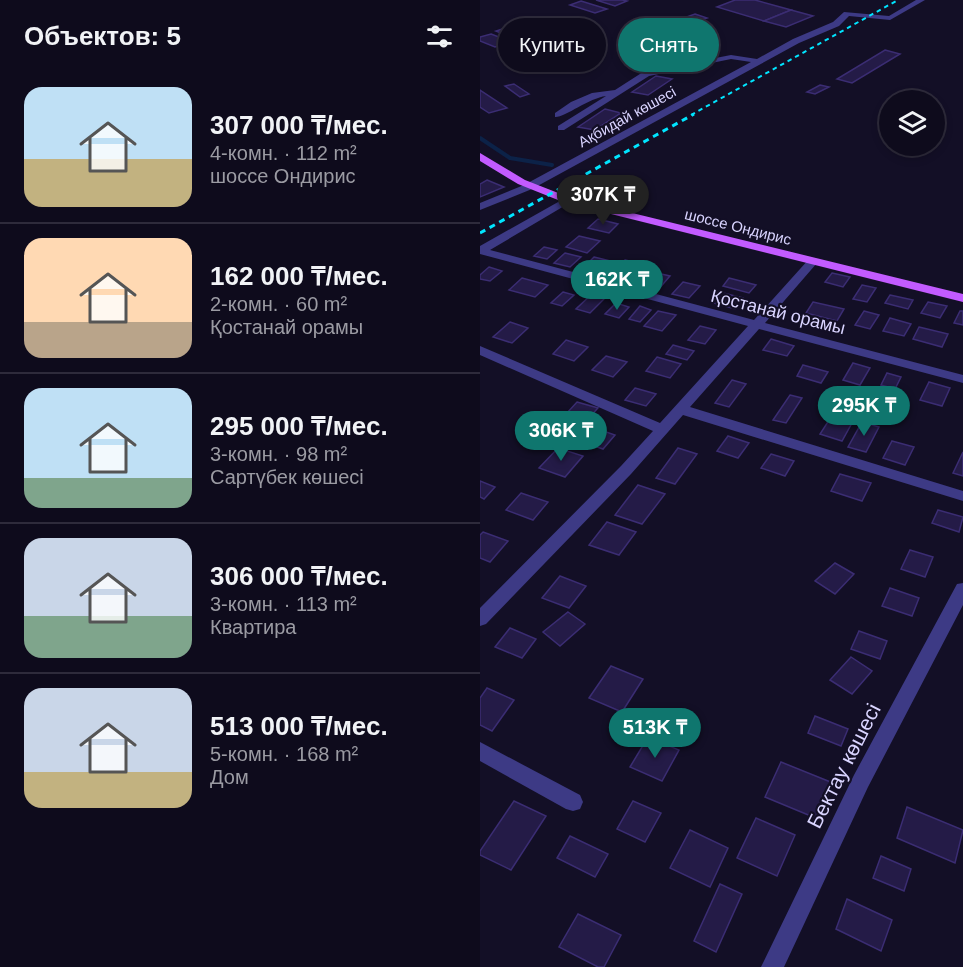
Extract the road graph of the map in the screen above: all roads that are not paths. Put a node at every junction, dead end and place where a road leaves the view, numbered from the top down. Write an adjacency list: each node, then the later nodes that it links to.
1 (921, 0): 2 (street, Ақбидай көшесі)
2 (758, 62): 3 (street); 7 (street, Ақбидай көшесі)
3 (617, 92): 4 (street); 4 (street)
4 (578, 119): 5 (street)
5 (561, 128)
6 (480, 156): 7 (main road, шоссе Ондирис)
7 (528, 187): 8 (main road, шоссе Ондирис); 9 (street, Ақбидай көшесі)
8 (567, 200): 10 (street); 11 (main road, шоссе Ондирис)
9 (480, 207)
10 (480, 251): 13 (street, Қостанай орамы)
11 (813, 261): 12 (main road, шоссе Ондирис); 13 (street)
12 (963, 298)
13 (754, 325): 15 (street, Қостанай орамы); 16 (street)
14 (480, 350): 17 (street)
15 (963, 379)
16 (680, 409): 17 (street); 18 (street)
17 (662, 429): 20 (street)
18 (963, 496)
19 (963, 589): 23 (street, Бектау көшесі)
20 (480, 619)
21 (480, 751): 22 (street)
22 (573, 802)
23 (772, 967)

